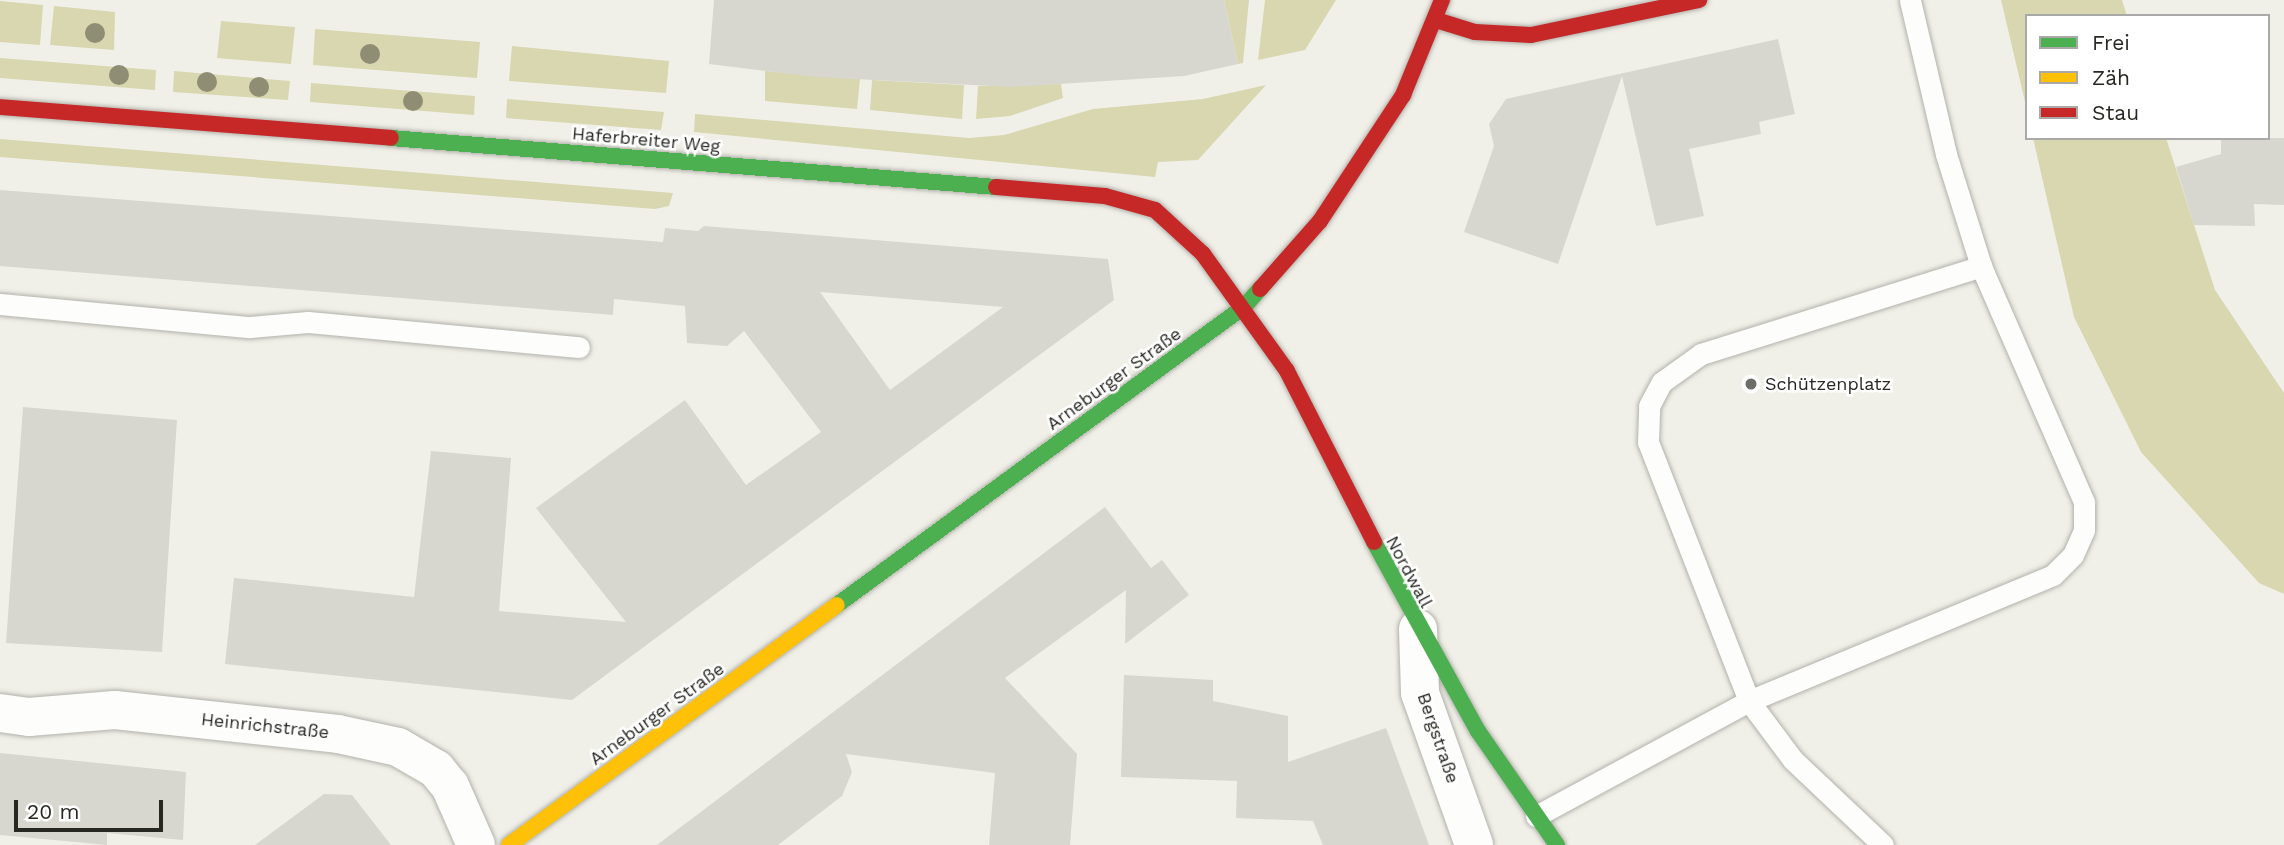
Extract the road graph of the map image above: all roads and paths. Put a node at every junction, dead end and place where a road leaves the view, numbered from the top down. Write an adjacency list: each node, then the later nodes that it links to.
1 (1442, 0): 4 (street, Arneburger Straße)
2 (1699, 0): 4 (street)
3 (1910, 0): 6 (lane)
4 (1436, 20): 8 (street, Arneburger Straße)
5 (0, 107): 8 (street, Haferbreiter Weg)
6 (1981, 266): 11 (lane); 11 (lane)
7 (0, 304): 9 (lane)
8 (1245, 306): 10 (street, Nordwall); 15 (street, Arneburger Straße)
9 (579, 347)
10 (1418, 629): 13 (street, Nordwall); 16 (street, Bergstraße)
11 (1749, 701): 13 (lane); 18 (lane)
12 (0, 713): 14 (street, Heinrichstraße)
13 (1536, 816): 17 (street, Nordwall)
14 (476, 845)
15 (509, 845)
16 (1474, 845)
17 (1557, 845)
18 (1883, 845)

